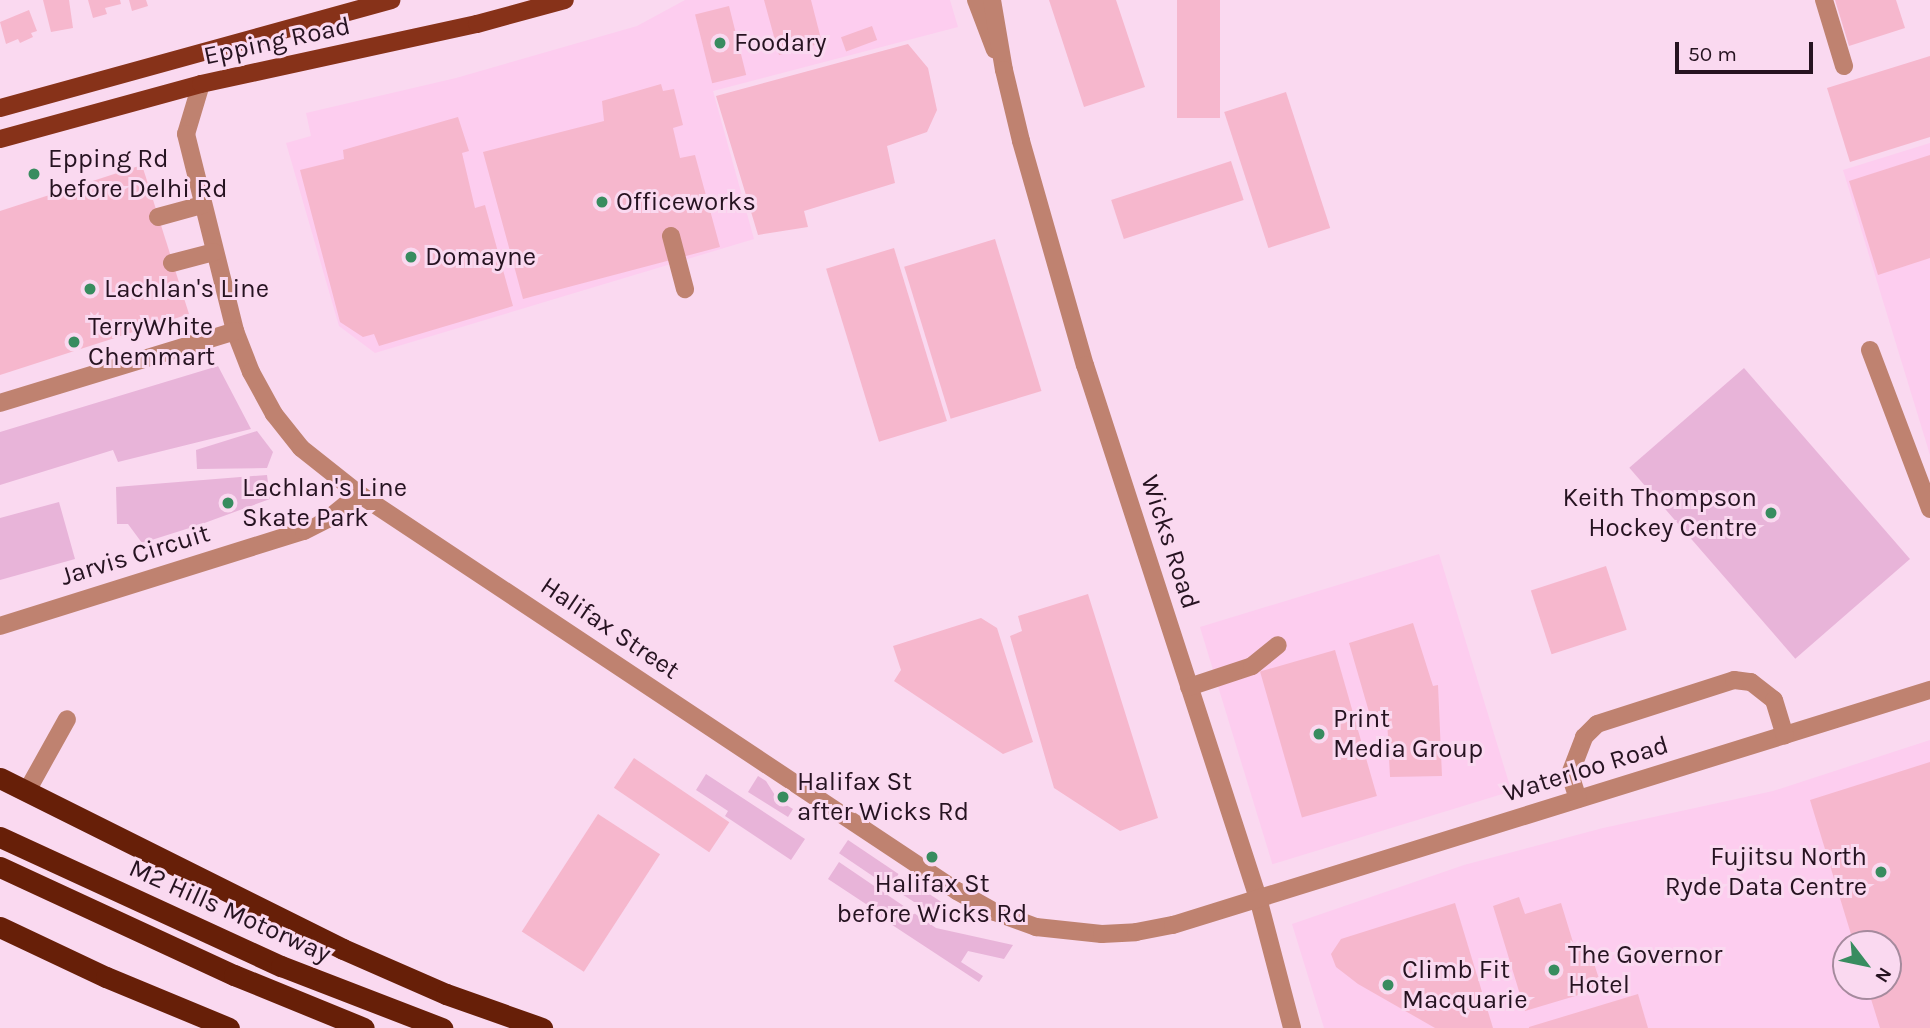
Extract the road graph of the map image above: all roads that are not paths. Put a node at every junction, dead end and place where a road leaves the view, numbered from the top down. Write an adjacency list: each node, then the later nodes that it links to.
1 (391, 0): 6 (main road, Epping Road)
2 (565, 0): 9 (main road, Epping Road)
3 (976, 0): 8 (street, Wicks Road)
4 (992, 0): 8 (street, Wicks Road)
5 (1824, 0): 7 (street)
6 (368, 3): 10 (main road, Epping Road)
7 (1844, 65)
8 (1004, 70): 25 (street, Wicks Road)
9 (201, 84): 11 (main road, Epping Road); 12 (street, Halifax Street)
10 (0, 108)
11 (0, 139)
12 (202, 205): 13 (street); 15 (street, Halifax Street)
13 (158, 217)
14 (671, 236): 17 (street)
15 (214, 252): 16 (street); 18 (street, Halifax Street)
16 (172, 263)
17 (685, 289)
18 (235, 331): 20 (street); 21 (street, Halifax Street)
19 (1870, 350): 22 (street)
20 (0, 403)
21 (359, 494): 23 (street, Jarvis Circuit); 34 (street, Halifax Street)
22 (1930, 509)
23 (0, 626)
24 (1278, 645): 25 (street)
25 (1189, 687): 34 (street, Wicks Road)
26 (1930, 690): 28 (street, Waterloo Road)
27 (67, 719): 30 (street)
28 (1785, 735): 31 (street, Waterloo Road); 31 (street)
29 (0, 778): 30 (highway)
30 (27, 791): 39 (highway)
31 (1578, 799): 34 (street, Waterloo Road)
32 (0, 837): 38 (highway, M2 Hills Motorway)
33 (0, 867): 37 (highway)
34 (1258, 898): 40 (street, Wicks Road)
35 (0, 927): 36 (highway)
36 (229, 1028)
37 (364, 1028)
38 (442, 1028)
39 (542, 1028)
40 (1292, 1028)

